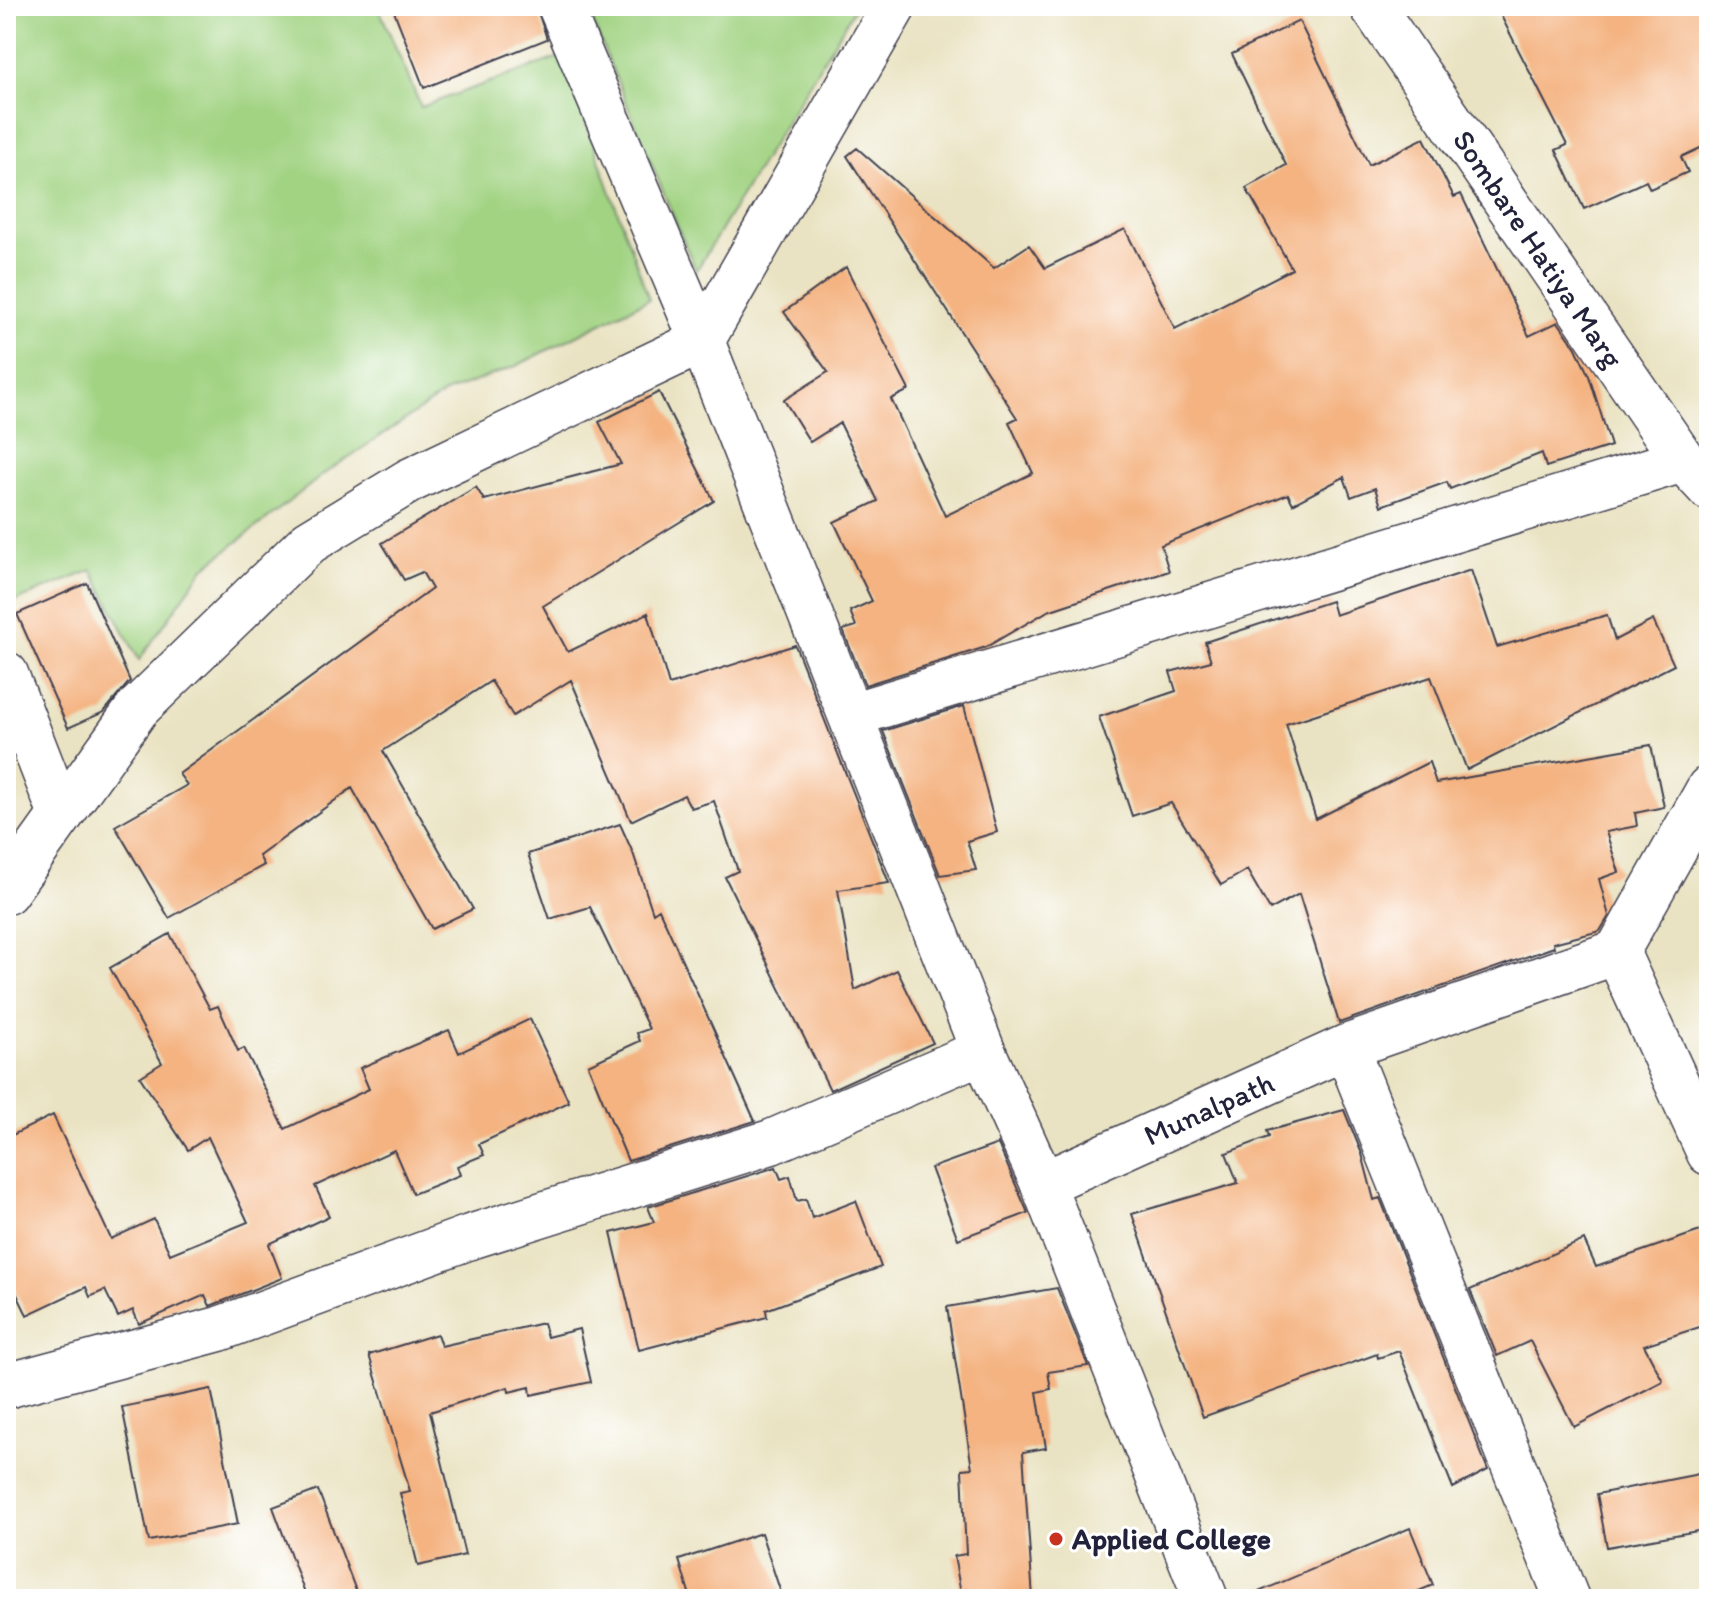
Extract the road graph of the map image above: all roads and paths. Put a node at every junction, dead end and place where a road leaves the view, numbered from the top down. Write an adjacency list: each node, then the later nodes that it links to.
1 (560, 6): 4 (street)
2 (894, 6): 4 (street)
3 (1372, 6): 5 (street, Sombare Hatiya Marg)
4 (702, 341): 7 (street); 9 (street)
5 (1696, 474): 7 (street)
6 (6, 674): 9 (street)
7 (851, 715): 13 (street)
8 (1709, 788): 11 (street)
9 (61, 815): 10 (street)
10 (6, 892)
11 (1617, 952): 12 (street, Munalpath); 14 (street)
12 (1346, 1047): 15 (street, Munalpath); 18 (street)
13 (983, 1051): 15 (street); 16 (street)
14 (1709, 1153)
15 (1043, 1184): 17 (street)
16 (6, 1386)
17 (1206, 1599)
18 (1567, 1599)

